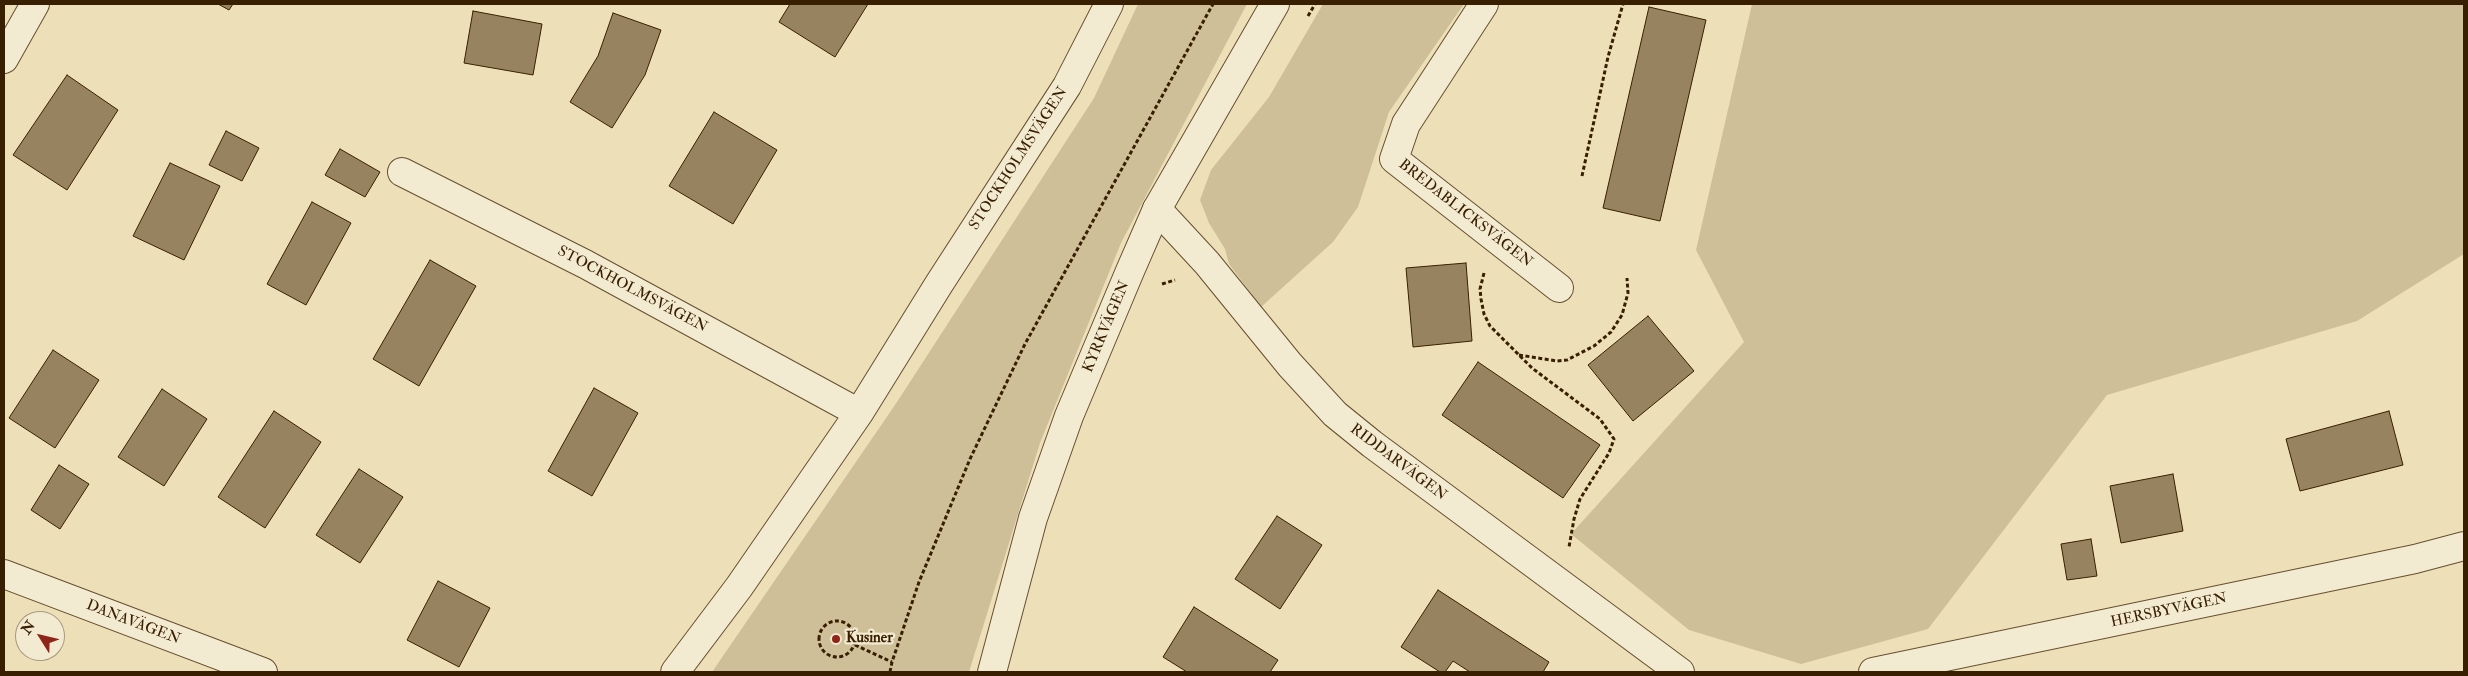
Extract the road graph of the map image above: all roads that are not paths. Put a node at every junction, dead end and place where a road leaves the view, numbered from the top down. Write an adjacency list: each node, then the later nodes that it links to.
1 (35, 4): 5 (street)
2 (1109, 4): 9 (street, STOCKHOLMSVÄGEN)
3 (1275, 4): 7 (street, KYRKVÄGEN)
4 (1484, 4): 8 (street, BREDABLICKSVÄGEN)
5 (4, 59)
6 (402, 172): 9 (street, STOCKHOLMSVÄGEN)
7 (1157, 210): 15 (street, KYRKVÄGEN); 16 (street, RIDDARVÄGEN)
8 (1559, 288)
9 (859, 413): 14 (street, STOCKHOLMSVÄGEN)
10 (2464, 546): 12 (street, HERSBYVÄGEN)
11 (4, 574): 13 (street, DANAVÄGEN)
12 (1942, 666): 17 (street, HERSBYVÄGEN)
13 (263, 672)
14 (676, 672)
15 (992, 672)
16 (1680, 672)
17 (1873, 672)

